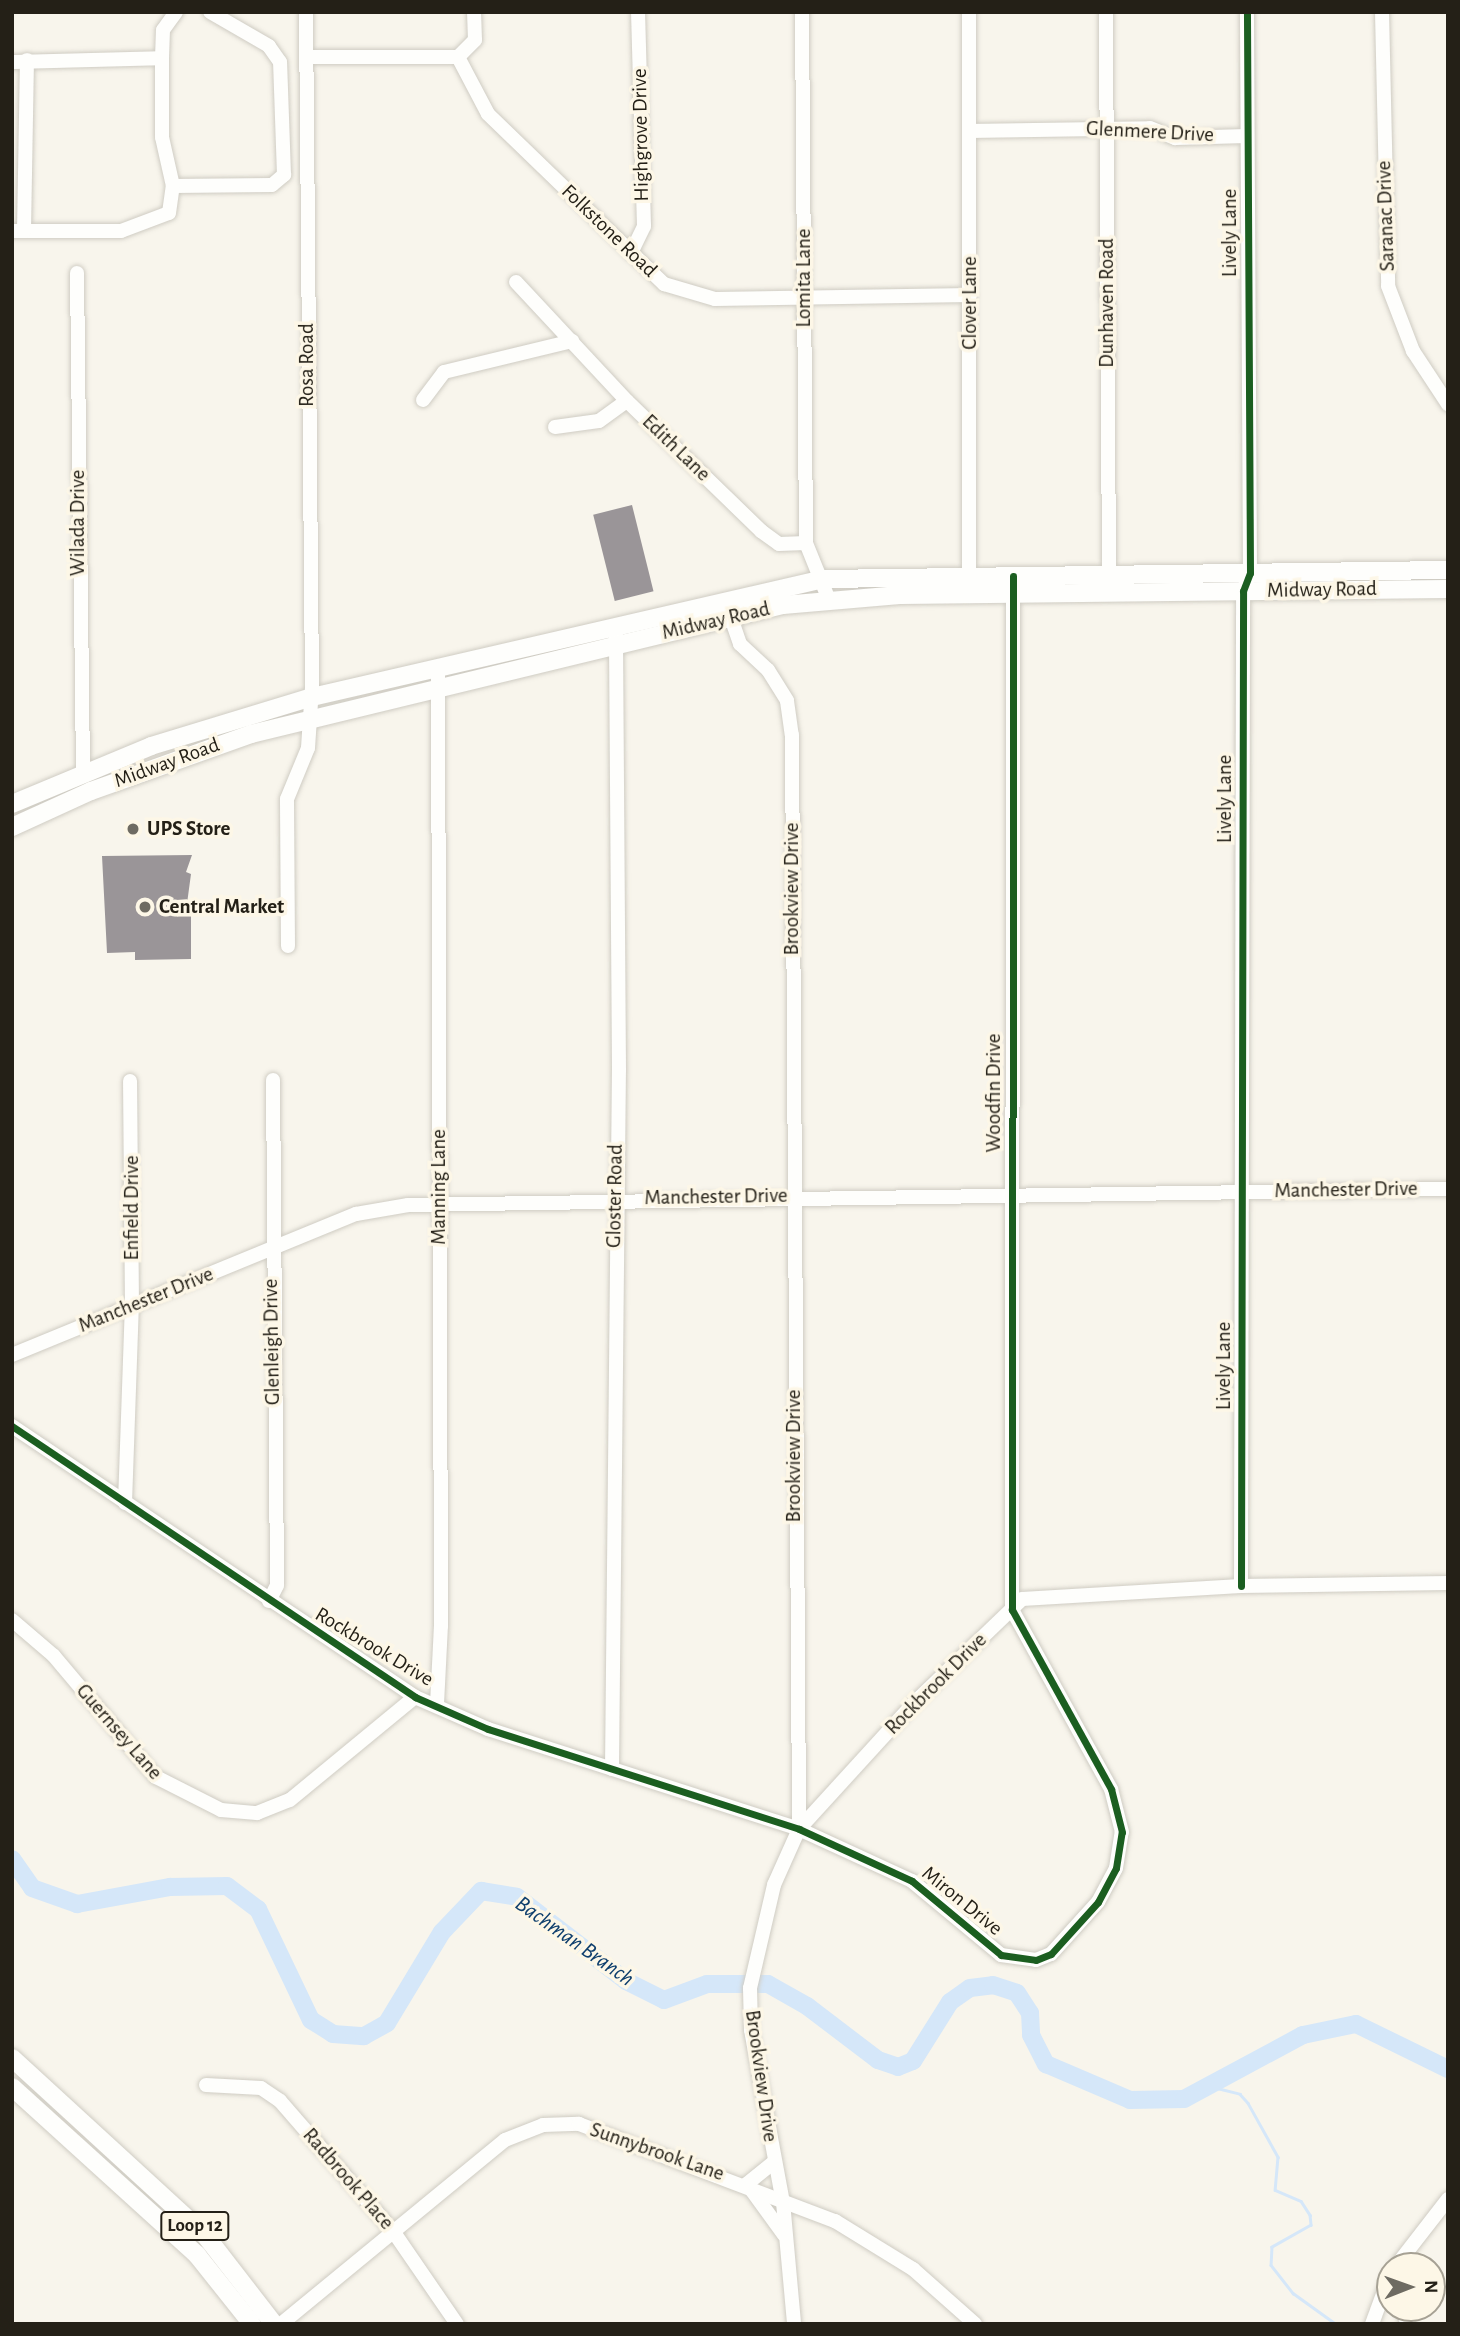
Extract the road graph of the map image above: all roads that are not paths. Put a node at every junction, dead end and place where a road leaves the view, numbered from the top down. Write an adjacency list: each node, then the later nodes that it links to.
1 (176, 12): 13 (street)
2 (211, 12): 18 (street)
3 (306, 12): 11 (street, Rosa Road)
4 (474, 12): 12 (street)
5 (638, 12): 20 (street, Highgrove Drive)
6 (802, 12): 24 (street, Lomita Lane)
7 (969, 12): 16 (street, Clover Lane)
8 (1106, 12): 15 (street, Dunhaven Road)
9 (1247, 12): 17 (street, Lively Lane)
10 (1382, 12): 28 (street, Saranac Drive)
11 (306, 57): 12 (street); 47 (street, Rosa Road)
12 (458, 57): 20 (street, Folkstone Road)
13 (162, 58): 14 (street); 18 (street)
14 (20, 61): 19 (street)
15 (1105, 128): 16 (street, Glenmere Drive); 17 (street, Glenmere Drive); 33 (street, Dunhaven Road)
16 (969, 131): 23 (street, Clover Lane)
17 (1247, 136): 32 (street, Lively Lane)
18 (173, 186): 19 (street)
19 (18, 231)
20 (631, 253): 24 (street, Folkstone Road)
21 (77, 273): 49 (street, Wilada Drive)
22 (516, 282): 25 (street, Edith Lane)
23 (970, 295): 24 (street, Folkstone Road); 36 (street, Clover Lane)
24 (804, 299): 30 (street, Lomita Lane)
25 (572, 341): 26 (street); 27 (street, Edith Lane)
26 (423, 400)
27 (627, 401): 29 (street); 30 (street, Edith Lane)
28 (1448, 404)
29 (555, 427)
30 (806, 543): 34 (street)
31 (1448, 570): 32 (main road, Midway Road)
32 (1250, 573): 33 (main road, Midway Road); 38 (street, Lively Lane)
33 (1109, 574): 35 (main road, Midway Road); 39 (street, Dunhaven Road)
34 (824, 579): 36 (main road, Midway Road); 40 (main road, Midway Road); 41 (street)
35 (1013, 584): 36 (main road, Midway Road); 39 (main road, Midway Road); 58 (street, Woodfin Drive)
36 (969, 585): 41 (main road, Midway Road)
37 (1448, 589): 38 (main road, Midway Road)
38 (1243, 591): 39 (main road, Midway Road); 57 (street, Lively Lane)
39 (1109, 593)
40 (725, 597): 42 (street, Brookview Drive); 43 (main road, Midway Road)
41 (829, 600): 42 (main road, Midway Road)
42 (731, 620): 44 (main road, Midway Road); 59 (street, Brookview Drive)
43 (612, 624): 44 (street, Gloster Road); 45 (main road, Midway Road)
44 (619, 644): 46 (main road, Midway Road); 60 (street, Gloster Road)
45 (438, 670): 46 (street, Manning Lane); 47 (main road, Midway Road)
46 (439, 688): 48 (main road, Midway Road); 61 (street, Manning Lane)
47 (312, 697): 48 (street, Rosa Road); 49 (main road, Midway Road)
48 (311, 717): 50 (main road, Midway Road); 53 (street, Rosa Road)
49 (83, 773): 50 (main road); 51 (main road, Midway Road)
50 (91, 791): 52 (main road, Midway Road)
51 (12, 804)
52 (12, 827)
53 (288, 946)
54 (274, 1080): 62 (street, Glenleigh Drive)
55 (131, 1081): 63 (street, Enfield Drive)
56 (1448, 1189): 57 (street, Manchester Drive)
57 (1242, 1191): 58 (street, Manchester Drive); 68 (street, Lively Lane)
58 (1012, 1193): 59 (street, Manchester Drive); 70 (street, Woodfin Drive)
59 (794, 1196): 60 (street, Manchester Drive); 75 (street, Brookview Drive)
60 (615, 1198): 61 (street, Manchester Drive); 74 (street, Gloster Road)
61 (439, 1202): 62 (street, Manchester Drive); 73 (street, Manning Lane)
62 (271, 1248): 63 (street, Manchester Drive); 69 (street, Glenleigh Drive)
63 (132, 1306): 64 (street, Manchester Drive); 66 (street, Enfield Drive)
64 (12, 1355)
65 (12, 1426): 66 (street, Rockbrook Drive)
66 (125, 1503): 69 (street, Rockbrook Drive)
67 (1448, 1583): 68 (street, Rockbrook Drive)
68 (1241, 1586): 70 (street, Rockbrook Drive)
69 (269, 1601): 72 (street, Rockbrook Drive)
70 (1012, 1610): 75 (street, Rockbrook Drive); 75 (street, Miron Drive)
71 (12, 1620): 72 (street, Guernsey Lane)
72 (415, 1697): 73 (street, Rockbrook Drive)
73 (437, 1704): 74 (street, Rockbrook Drive)
74 (612, 1769): 75 (street, Rockbrook Drive)
75 (799, 1829): 81 (street, Brookview Drive)
76 (12, 2059): 79 (main road, Loop 12)
77 (206, 2084): 85 (street, Radbrook Place)
78 (12, 2087): 80 (main road, Loop 12)
79 (55, 2097): 80 (main road); 89 (main road, Loop 12)
80 (40, 2113): 88 (main road, Loop 12)
81 (774, 2162): 82 (street); 84 (street, Brookview Drive)
82 (747, 2184): 84 (street, Sunnybrook Lane); 85 (street, Sunnybrook Lane); 86 (street)
83 (1448, 2199): 87 (street)
84 (783, 2202): 86 (street, Brookview Drive); 93 (street, Sunnybrook Lane)
85 (393, 2231): 90 (street, Sunnybrook Lane); 91 (street, Radbrook Place)
86 (788, 2242): 92 (street, Brookview Drive)
87 (1406, 2252)
88 (252, 2324)
89 (274, 2324)
90 (281, 2324)
91 (457, 2324)
92 (794, 2324)
93 (975, 2324)

